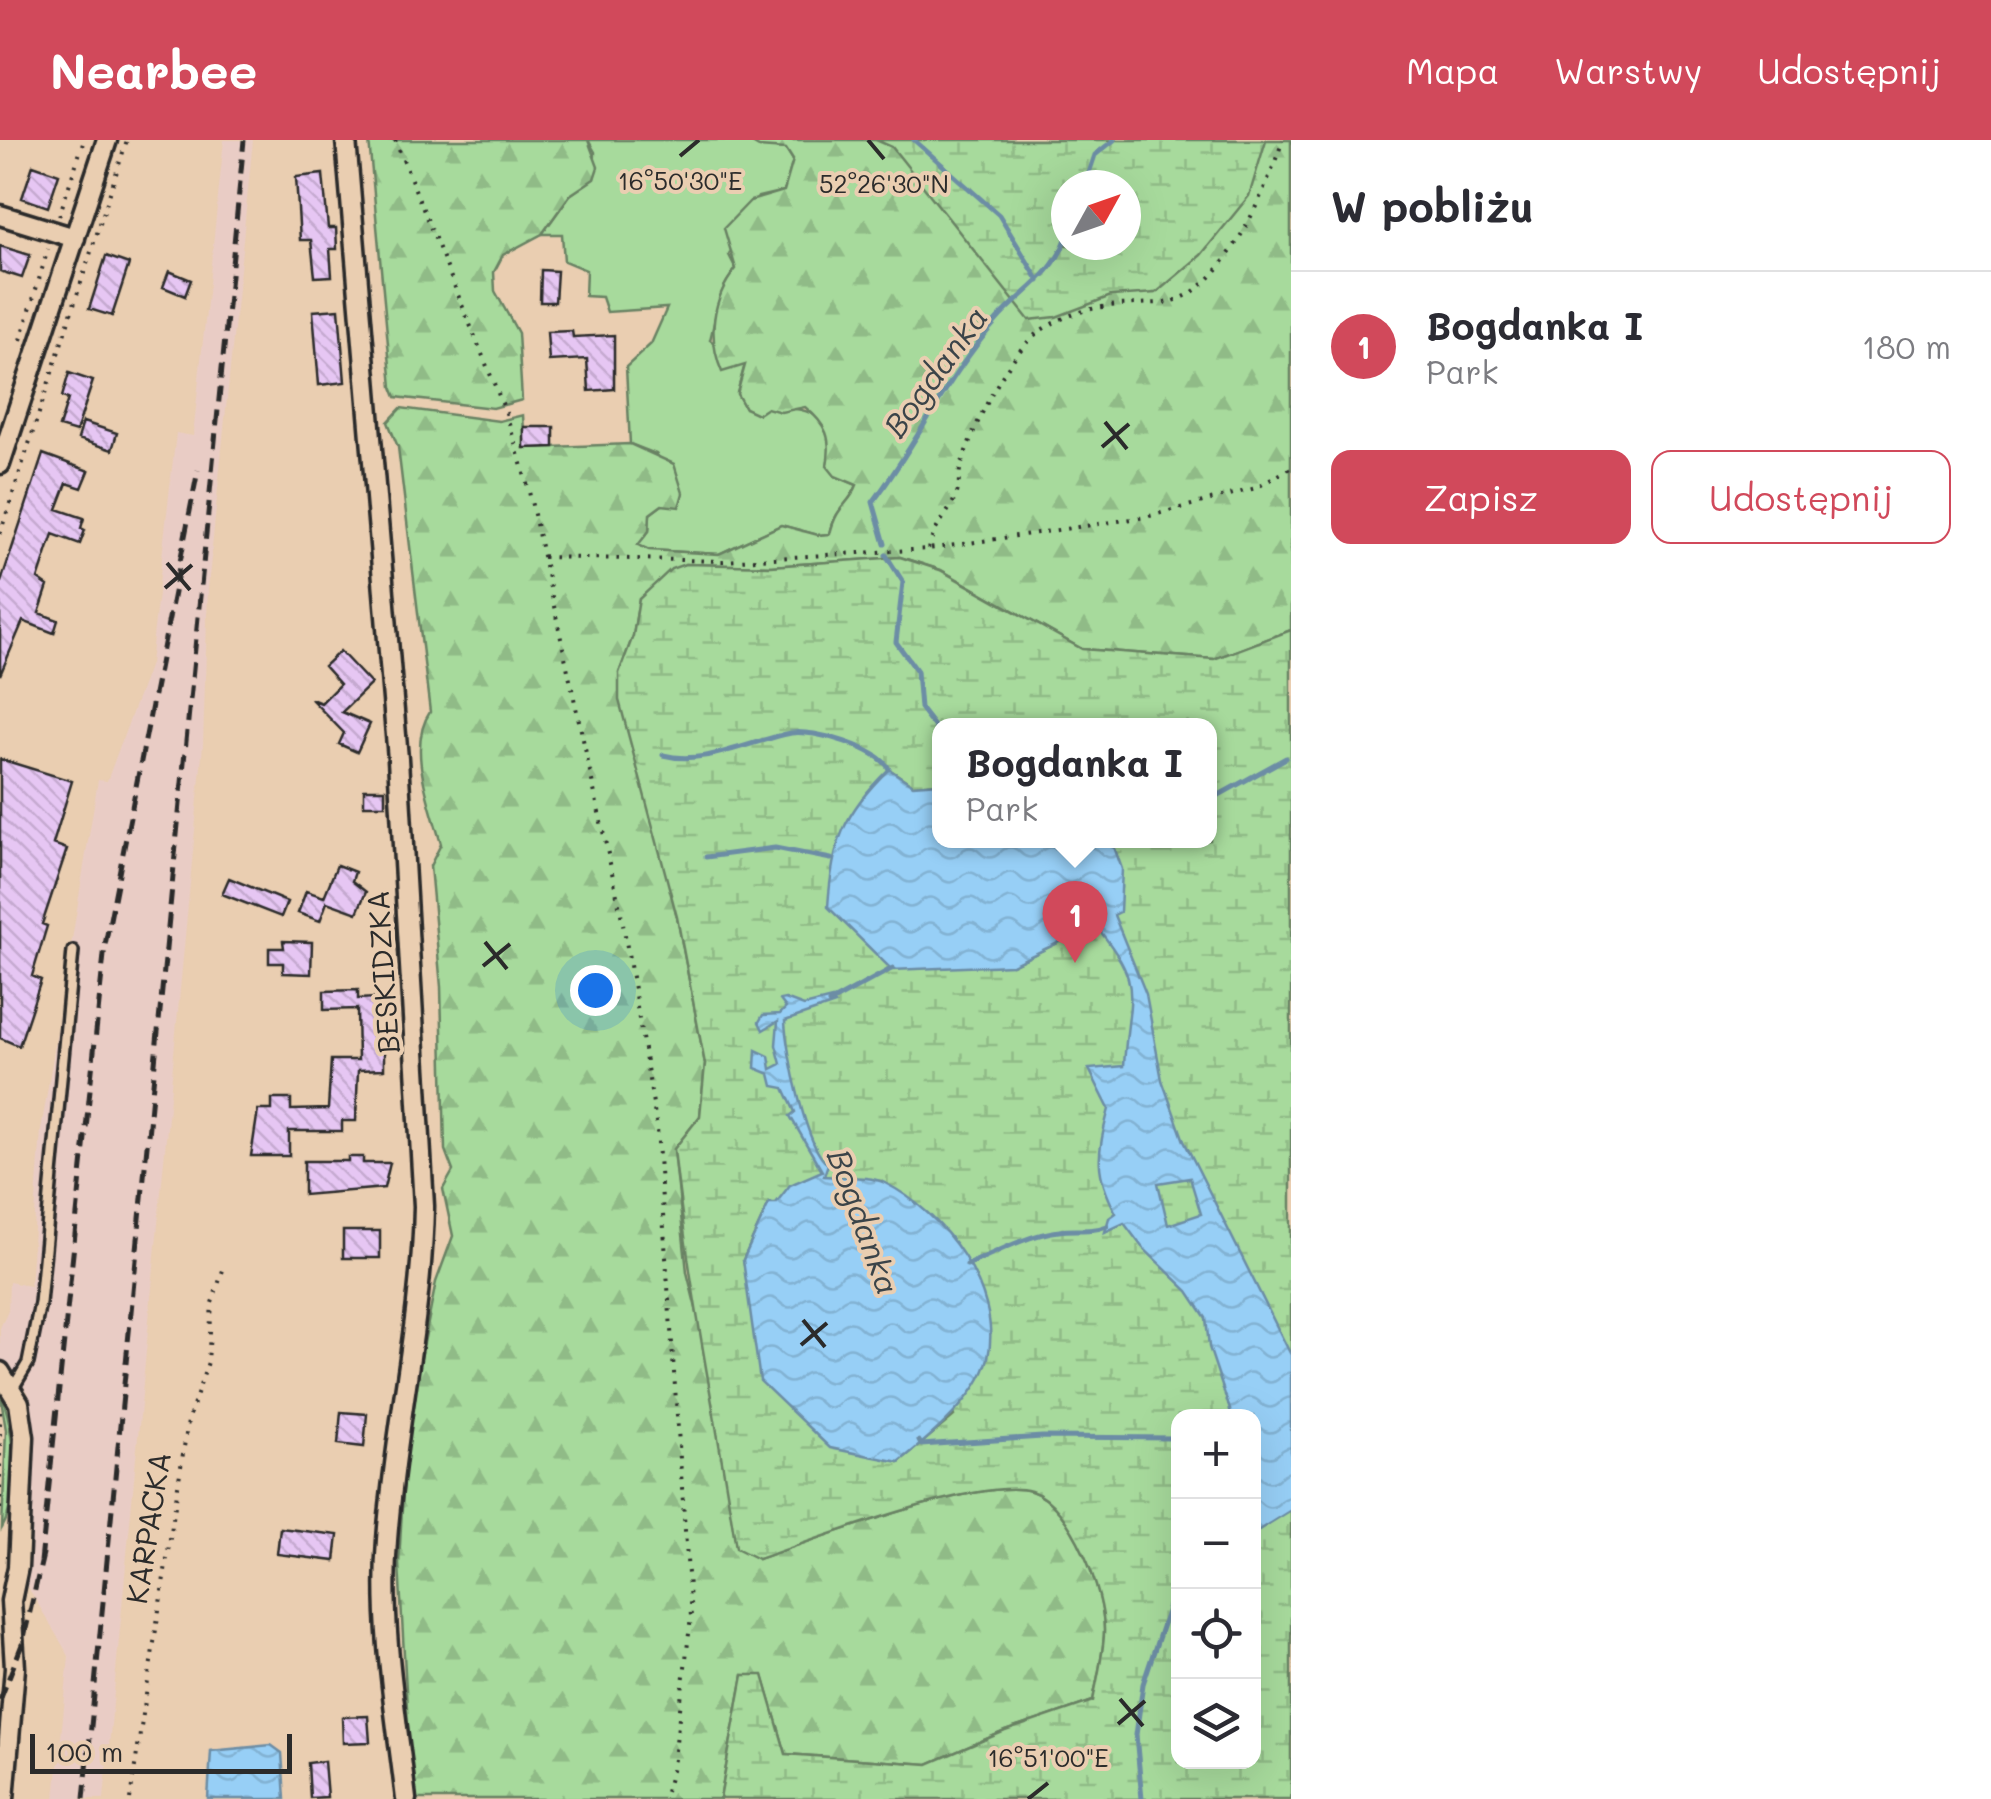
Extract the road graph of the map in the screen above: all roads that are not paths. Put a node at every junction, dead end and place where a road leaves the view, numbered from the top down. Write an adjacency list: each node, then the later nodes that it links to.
1 (107, 140): 4 (street)
2 (346, 140): 11 (street, BESKIDZKA)
3 (0, 214): 4 (street)
4 (75, 238): 5 (street)
5 (0, 464)
6 (74, 951): 8 (lane)
7 (0, 1372): 8 (street)
8 (13, 1388): 9 (street)
9 (9, 1545): 10 (street)
10 (4, 1799)
11 (406, 1799)

